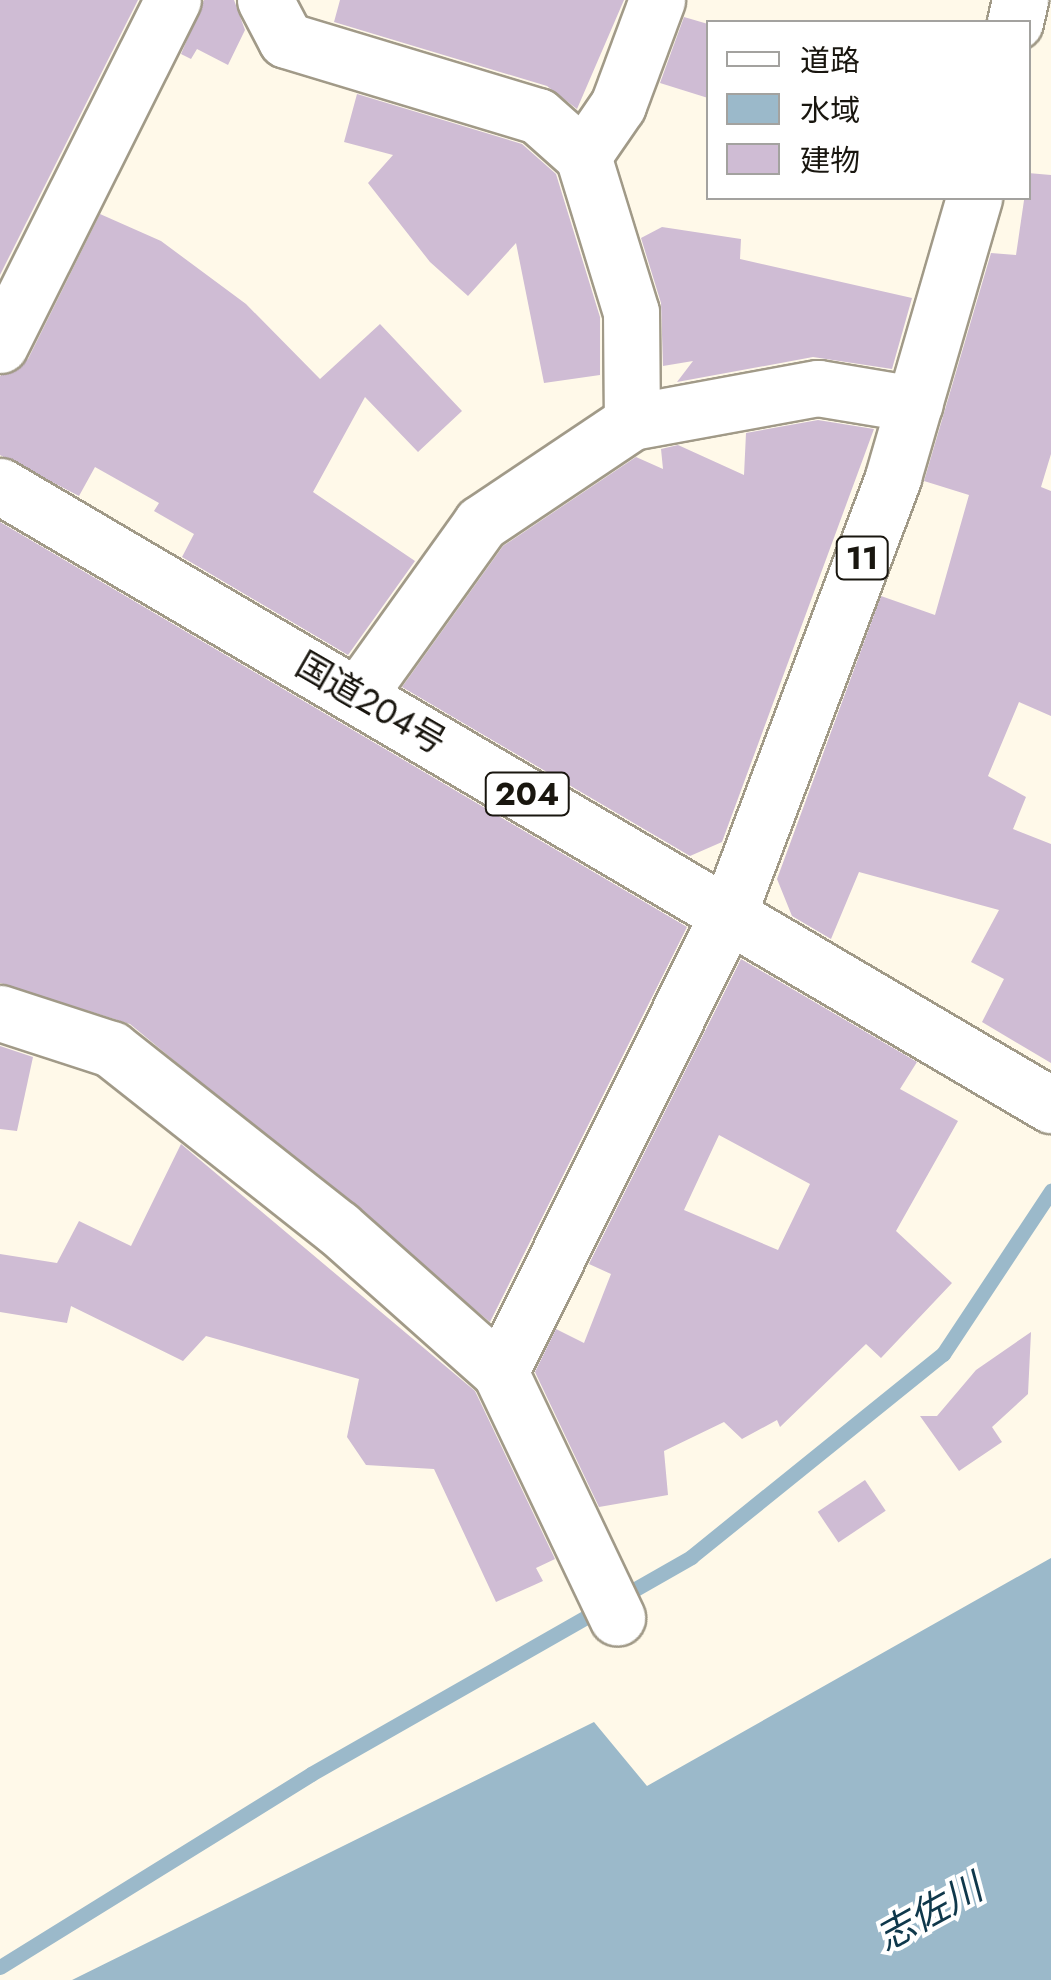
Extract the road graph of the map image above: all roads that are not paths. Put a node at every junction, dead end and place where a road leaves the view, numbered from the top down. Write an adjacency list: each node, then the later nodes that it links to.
1 (173, 0): 6 (main road)
2 (265, 0): 4 (main road)
3 (658, 0): 4 (main road)
4 (583, 156): 8 (main road)
5 (973, 200): 7 (main road, 11)
6 (0, 345)
7 (915, 404): 8 (main road); 11 (main road, 11)
8 (632, 422): 10 (main road)
9 (0, 486): 10 (main road, 国道204号 / 204)
10 (358, 696): 11 (main road, 国道204号 / 204)
11 (729, 912): 13 (main road, 国道204号 / 204); 14 (main road)
12 (0, 1013): 14 (main road)
13 (1051, 1105)
14 (500, 1372): 15 (main road)
15 (617, 1617)

